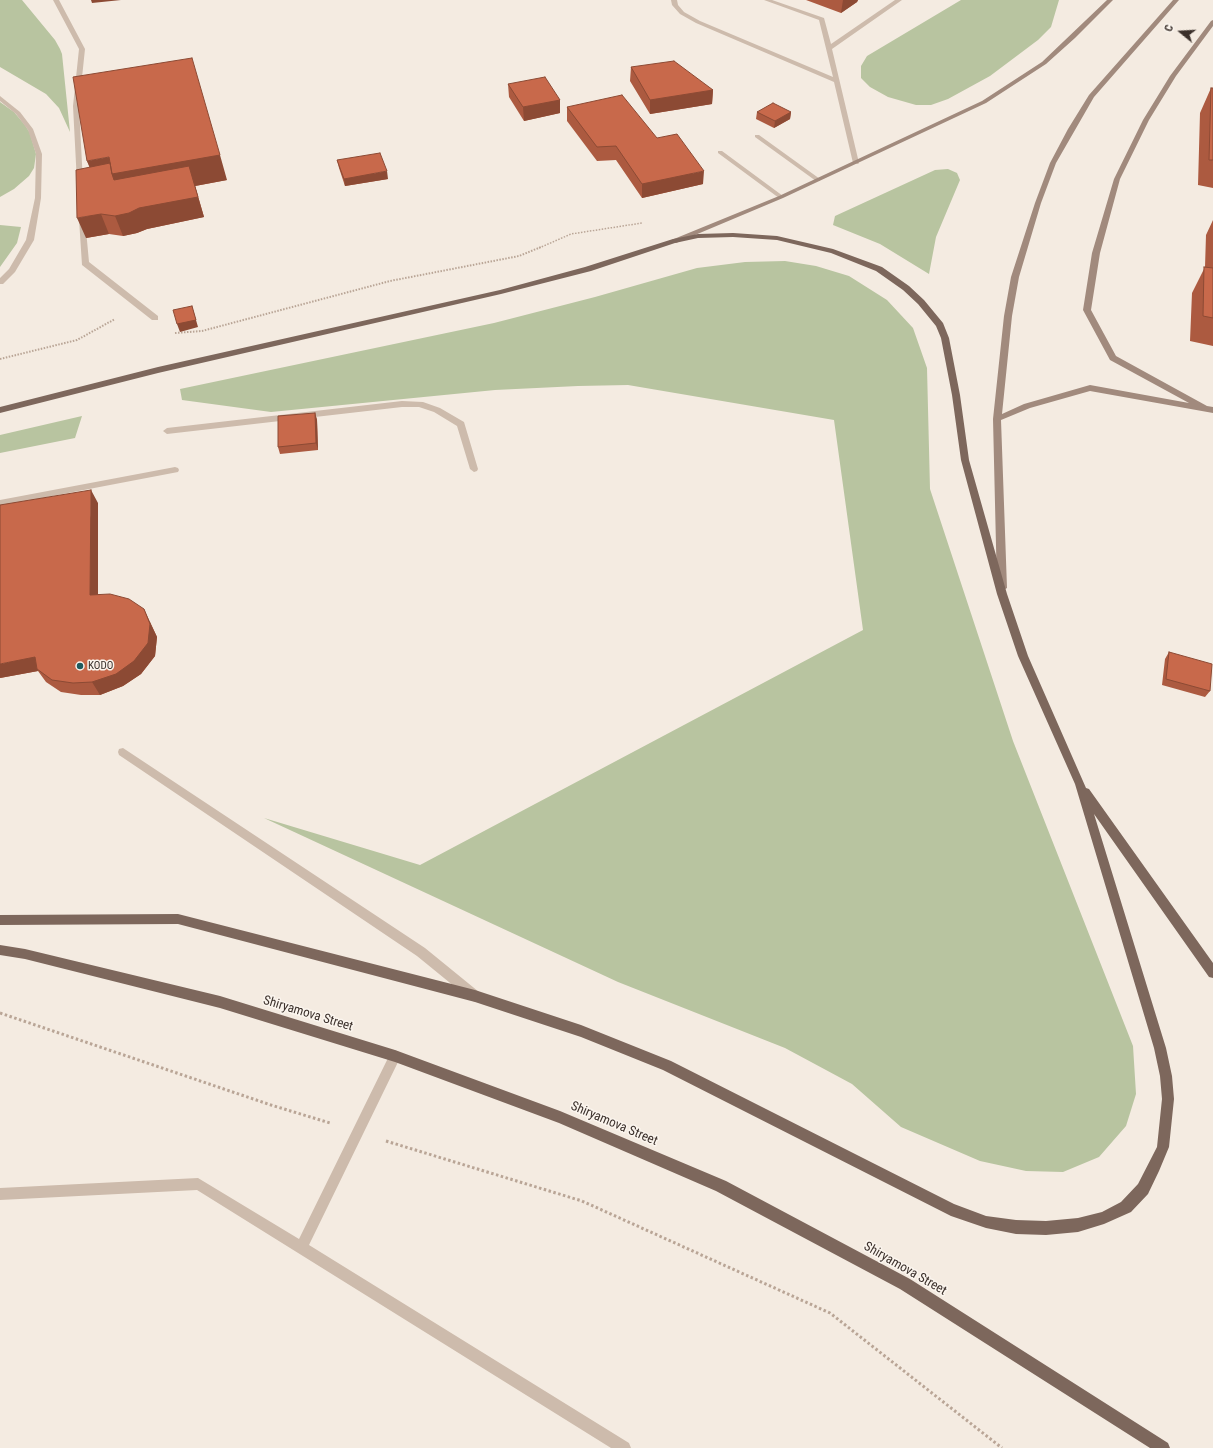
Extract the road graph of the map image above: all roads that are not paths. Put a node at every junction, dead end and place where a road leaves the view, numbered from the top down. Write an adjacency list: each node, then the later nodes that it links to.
1 (56, 0): 15 (lane)
2 (674, 0): 9 (lane)
3 (767, 0): 8 (lane)
4 (899, 0): 8 (lane)
5 (1110, 0): 13 (main road)
6 (1176, 0): 24 (main road)
7 (1213, 22): 21 (main road)
8 (829, 48): 9 (lane)
9 (837, 81): 13 (lane)
10 (0, 98): 19 (lane)
11 (757, 136): 14 (lane)
12 (720, 152): 16 (lane)
13 (856, 164): 14 (main road)
14 (818, 180): 16 (main road)
15 (80, 190)
16 (781, 197): 18 (main road)
17 (82, 212): 20 (lane)
18 (673, 241): 22 (main road); 29 (main road)
19 (0, 282)
20 (155, 318)
21 (1203, 407): 23 (main road); 24 (main road)
22 (0, 410)
23 (1213, 410)
24 (997, 419): 29 (main road)
25 (167, 431): 26 (lane)
26 (474, 469)
27 (175, 470): 28 (lane)
28 (0, 503)
29 (1002, 594): 31 (main road)
30 (123, 752): 35 (lane)
31 (1080, 784): 34 (main road); 35 (main road)
32 (0, 920): 35 (main road)
33 (0, 950): 36 (main road, Shiryamova Street)
34 (1213, 973)
35 (476, 996)
36 (395, 1056): 38 (lane); 40 (main road, Shiryamova Street)
37 (0, 1194): 38 (lane)
38 (301, 1248): 39 (lane)
39 (624, 1448)
40 (1163, 1448)

